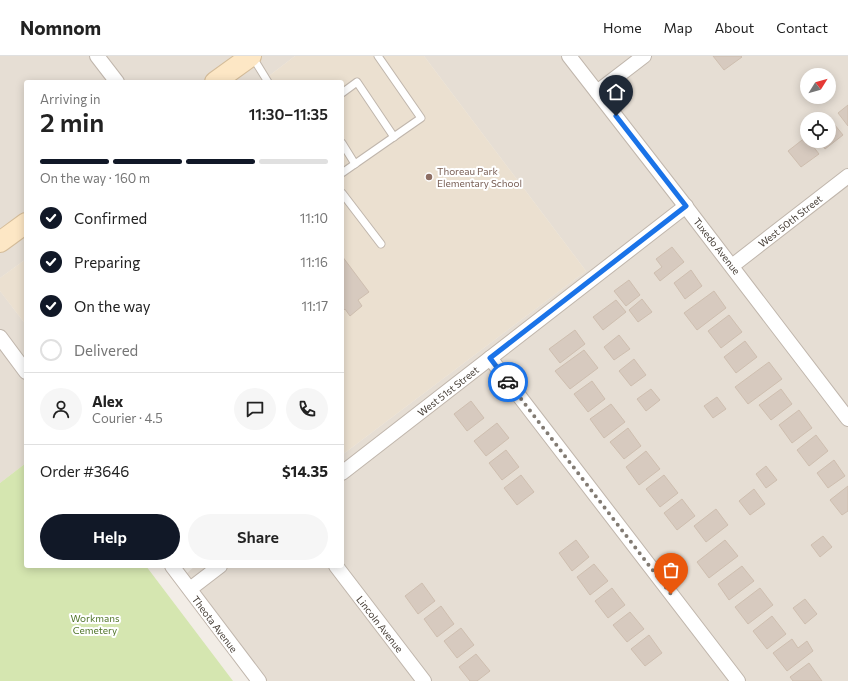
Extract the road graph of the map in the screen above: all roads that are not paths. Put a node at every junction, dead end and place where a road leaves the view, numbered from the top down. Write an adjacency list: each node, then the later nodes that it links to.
1 (97, 56): 6 (street)
2 (252, 56): 7 (street); 8 (lane)
3 (378, 56): 11 (lane)
4 (569, 56): 10 (street, Tuxedo Avenue)
5 (644, 56): 10 (street)
6 (115, 80)
7 (218, 80)
8 (267, 80)
9 (344, 92): 11 (lane)
10 (597, 92): 17 (street, Tuxedo Avenue)
11 (394, 137): 13 (lane)
12 (344, 146): 13 (lane)
13 (355, 164): 14 (lane)
14 (344, 172)
15 (848, 176): 21 (street, West 50th Street)
16 (344, 196): 20 (lane)
17 (686, 206): 21 (street, Tuxedo Avenue); 23 (street, West 51st Street)
18 (24, 224): 19 (street)
19 (0, 242)
20 (381, 244)
21 (732, 266): 25 (street, Tuxedo Avenue)
22 (0, 338): 24 (street)
23 (490, 358): 26 (street, West 51st Street); 33 (street)
24 (24, 369)
25 (848, 419)
26 (344, 471)
27 (174, 568): 30 (street, Theota Avenue)
28 (217, 568): 30 (street)
29 (338, 568): 32 (street, Lincoln Avenue)
30 (190, 589): 31 (street, Theota Avenue)
31 (259, 681)
32 (424, 681)
33 (738, 681)

